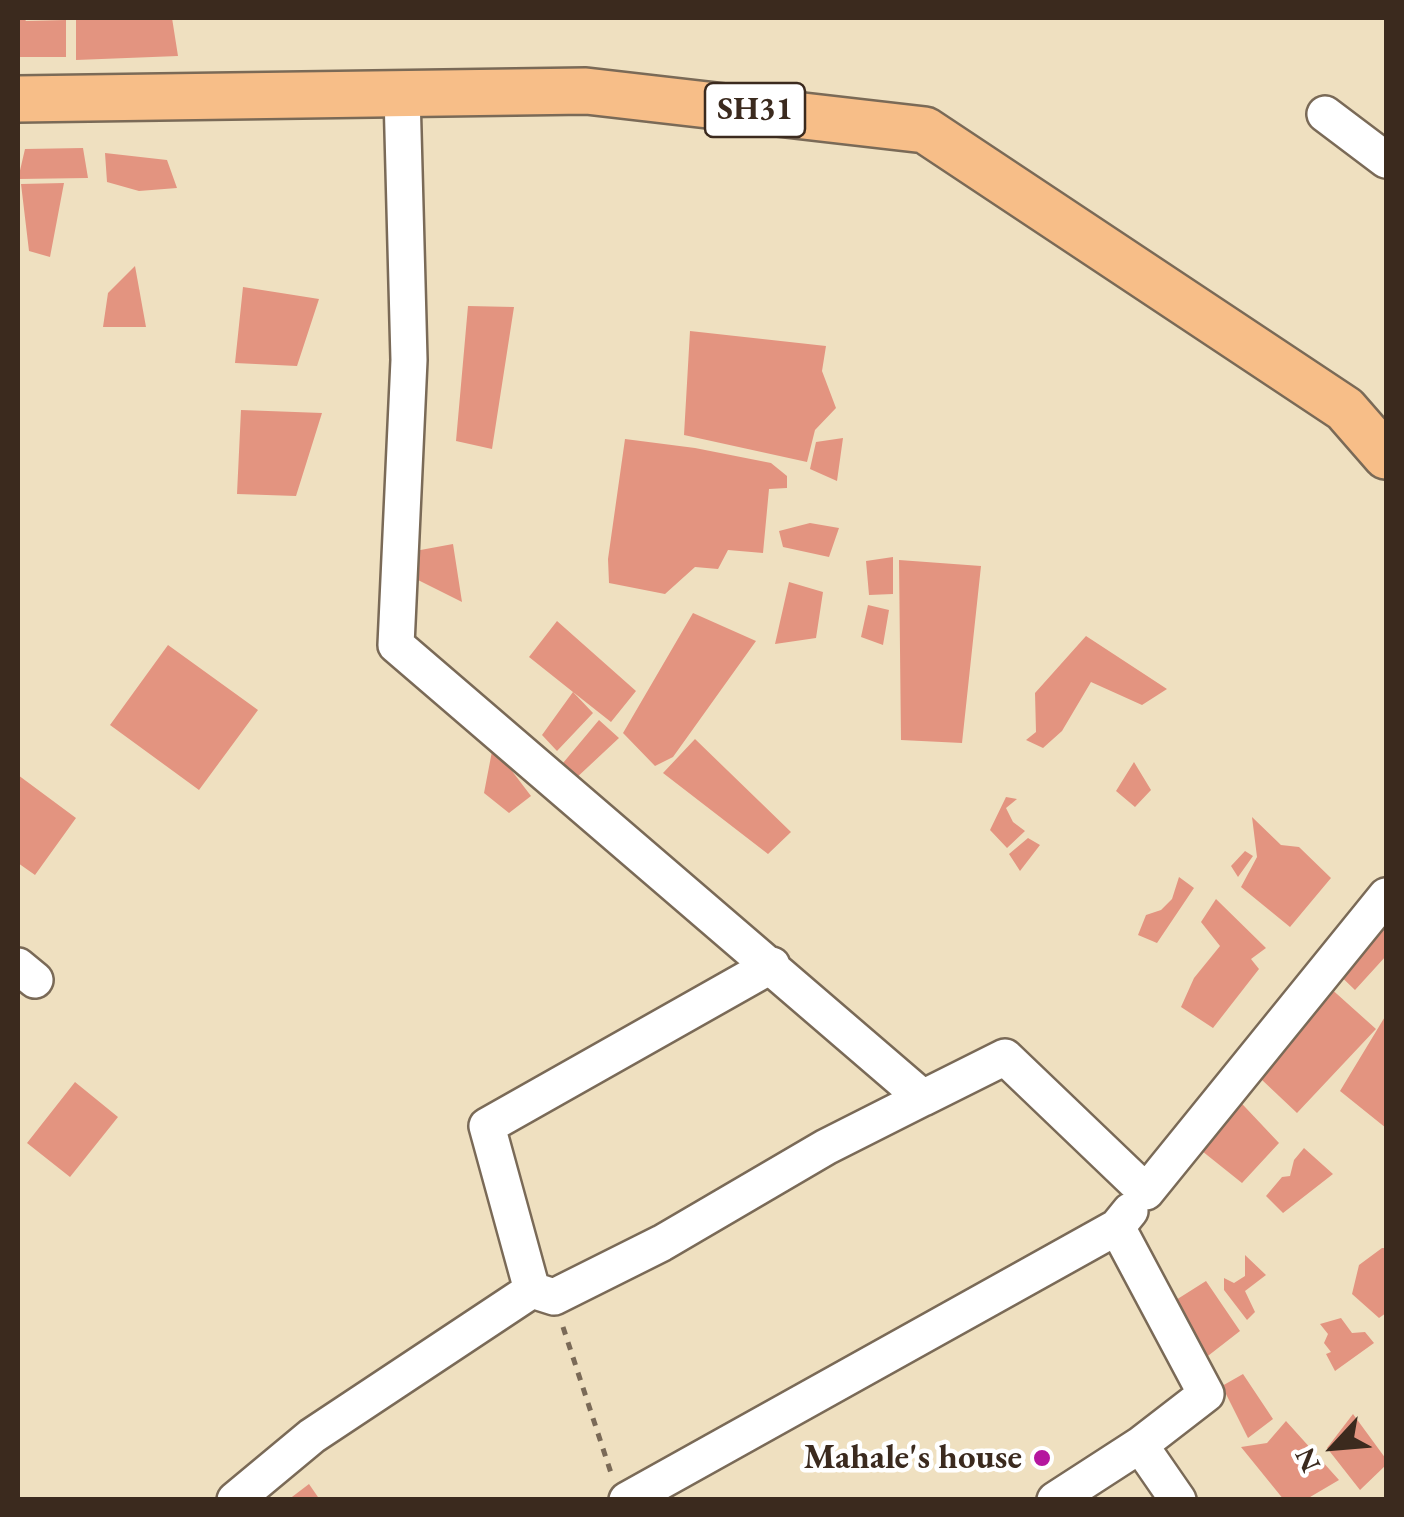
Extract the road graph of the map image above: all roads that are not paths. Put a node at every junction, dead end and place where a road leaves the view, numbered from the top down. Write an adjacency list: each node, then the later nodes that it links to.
1 (402, 94): 2 (main road, SH31); 5 (main road, SH31); 7 (street)
2 (18, 99)
3 (1325, 114): 4 (street)
4 (1386, 160)
5 (1386, 456)
6 (1386, 896): 9 (street)
7 (772, 966): 8 (street); 11 (street)
8 (923, 1098): 9 (street); 11 (street)
9 (1146, 1192): 10 (street)
10 (1117, 1227): 12 (street); 13 (street)
11 (543, 1294): 14 (street)
12 (1140, 1445): 15 (street); 16 (street)
13 (620, 1490)
14 (235, 1500)
15 (1054, 1500)
16 (1178, 1500)

